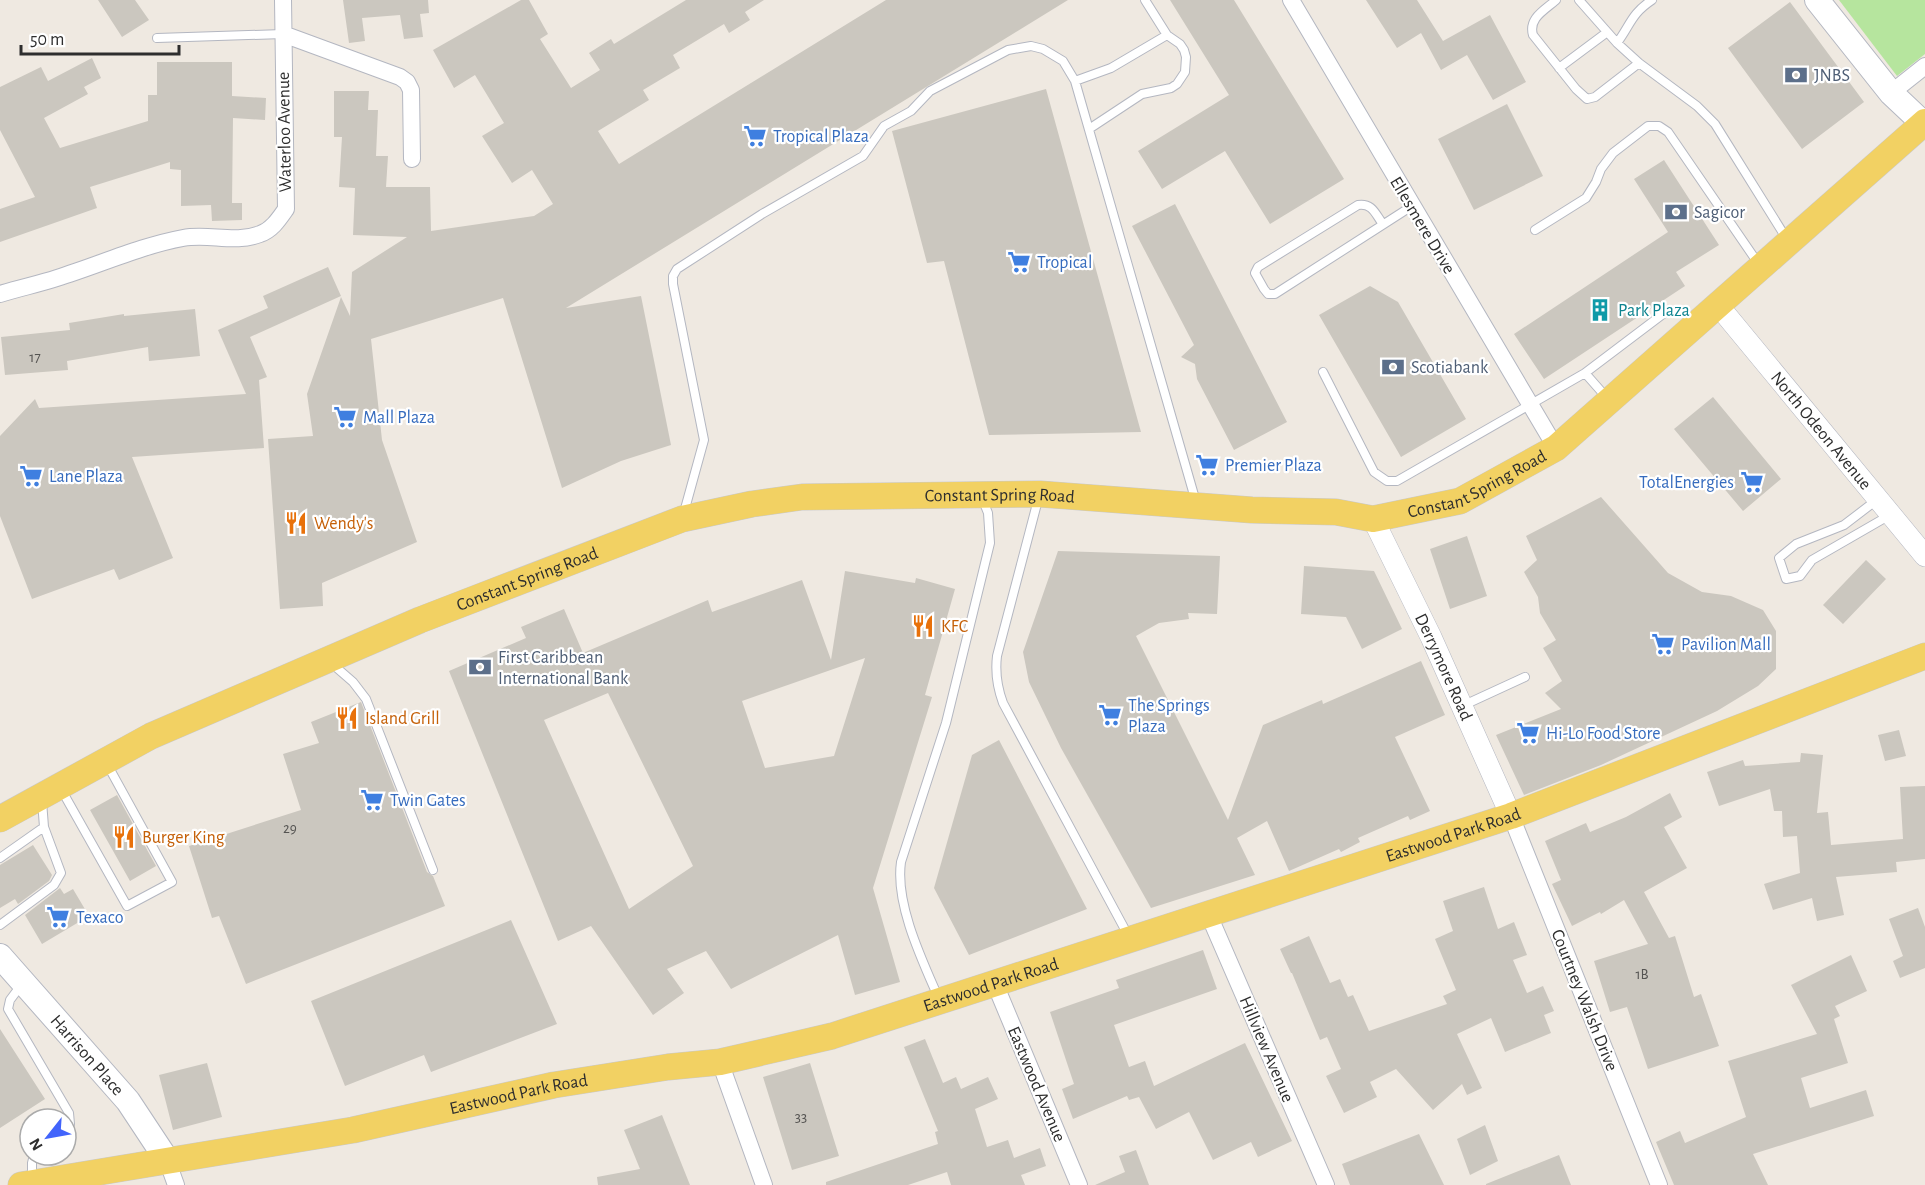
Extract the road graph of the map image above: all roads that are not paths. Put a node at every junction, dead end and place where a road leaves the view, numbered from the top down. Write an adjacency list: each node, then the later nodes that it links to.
1 (283, 0): 9 (street, Waterloo Avenue)
2 (1145, 0): 10 (lane)
3 (1291, 0): 21 (street, Ellesmere Drive)
4 (1556, 0): 15 (lane)
5 (1579, 0): 8 (lane)
6 (1652, 0): 12 (lane)
7 (1817, 0): 17 (main road)
8 (1606, 33): 12 (lane); 15 (lane)
9 (282, 34): 11 (lane); 20 (street); 26 (street, Waterloo Avenue)
10 (1167, 36): 16 (lane); 19 (lane)
11 (157, 38)
12 (1617, 43): 13 (lane)
13 (1639, 63): 15 (lane); 24 (lane)
14 (1925, 66): 17 (street)
15 (1559, 68)
16 (1075, 81): 19 (lane); 38 (lane)
17 (1891, 93): 18 (main road)
18 (1924, 123): 24 (main road, Constant Spring Road)
19 (1089, 129): 36 (lane)
20 (412, 159)
21 (1412, 206): 22 (lane); 32 (street, Ellesmere Drive)
22 (1382, 224): 22 (lane)
23 (1535, 230): 25 (lane)
24 (1788, 242): 25 (main road, Constant Spring Road)
25 (1760, 266): 27 (main road, Constant Spring Road)
26 (0, 294)
27 (1717, 304): 31 (main road, Constant Spring Road); 37 (street, North Odeon Avenue)
28 (1664, 314): 30 (lane)
29 (1323, 372): 32 (lane)
30 (1585, 373): 31 (lane); 32 (lane)
31 (1610, 400): 33 (main road, Constant Spring Road)
32 (1531, 406): 33 (street, Ellesmere Drive)
33 (1556, 448): 39 (main road, Constant Spring Road)
34 (1040, 494): 35 (main road, Constant Spring Road); 36 (main road, Constant Spring Road); 54 (lane)
35 (981, 495): 38 (main road, Constant Spring Road); 58 (lane)
36 (1197, 506): 39 (main road, Constant Spring Road)
37 (1885, 507): 37 (lane); 40 (street, North Odeon Avenue)
38 (682, 519): 42 (main road, Constant Spring Road)
39 (1373, 519): 44 (street, Derrymore Road)
40 (1925, 556)
41 (1925, 657): 47 (main road, Eastwood Park Road)
42 (327, 660): 45 (main road, Constant Spring Road); 51 (lane)
43 (1525, 677): 44 (lane)
44 (1461, 706): 47 (street, Derrymore Road)
45 (105, 761): 46 (main road, Constant Spring Road); 46 (lane)
46 (51, 792): 48 (main road, Constant Spring Road); 49 (lane)
47 (1511, 816): 52 (main road, Eastwood Park Road); 68 (street, Courtney Walsh Drive)
48 (0, 819)
49 (44, 827): 50 (lane); 53 (lane)
50 (0, 858)
51 (433, 870)
52 (1208, 913): 54 (main road, Eastwood Park Road); 67 (street, Hillview Avenue)
53 (0, 925)
54 (1131, 940): 57 (main road, Eastwood Park Road)
55 (0, 956): 56 (main road, Harrison Place)
56 (23, 983): 60 (lane); 61 (main road, Harrison Place)
57 (995, 984): 58 (main road, Eastwood Park Road); 66 (street, Eastwood Avenue)
58 (940, 1002): 59 (main road, Eastwood Park Road)
59 (720, 1062): 61 (main road, Eastwood Park Road); 65 (street)
60 (65, 1107)
61 (167, 1160): 63 (main road, Eastwood Park Road); 64 (street)
62 (31, 1167): 63 (lane)
63 (27, 1184)
64 (176, 1185)
65 (764, 1185)
66 (1079, 1185)
67 (1326, 1185)
68 (1659, 1185)

